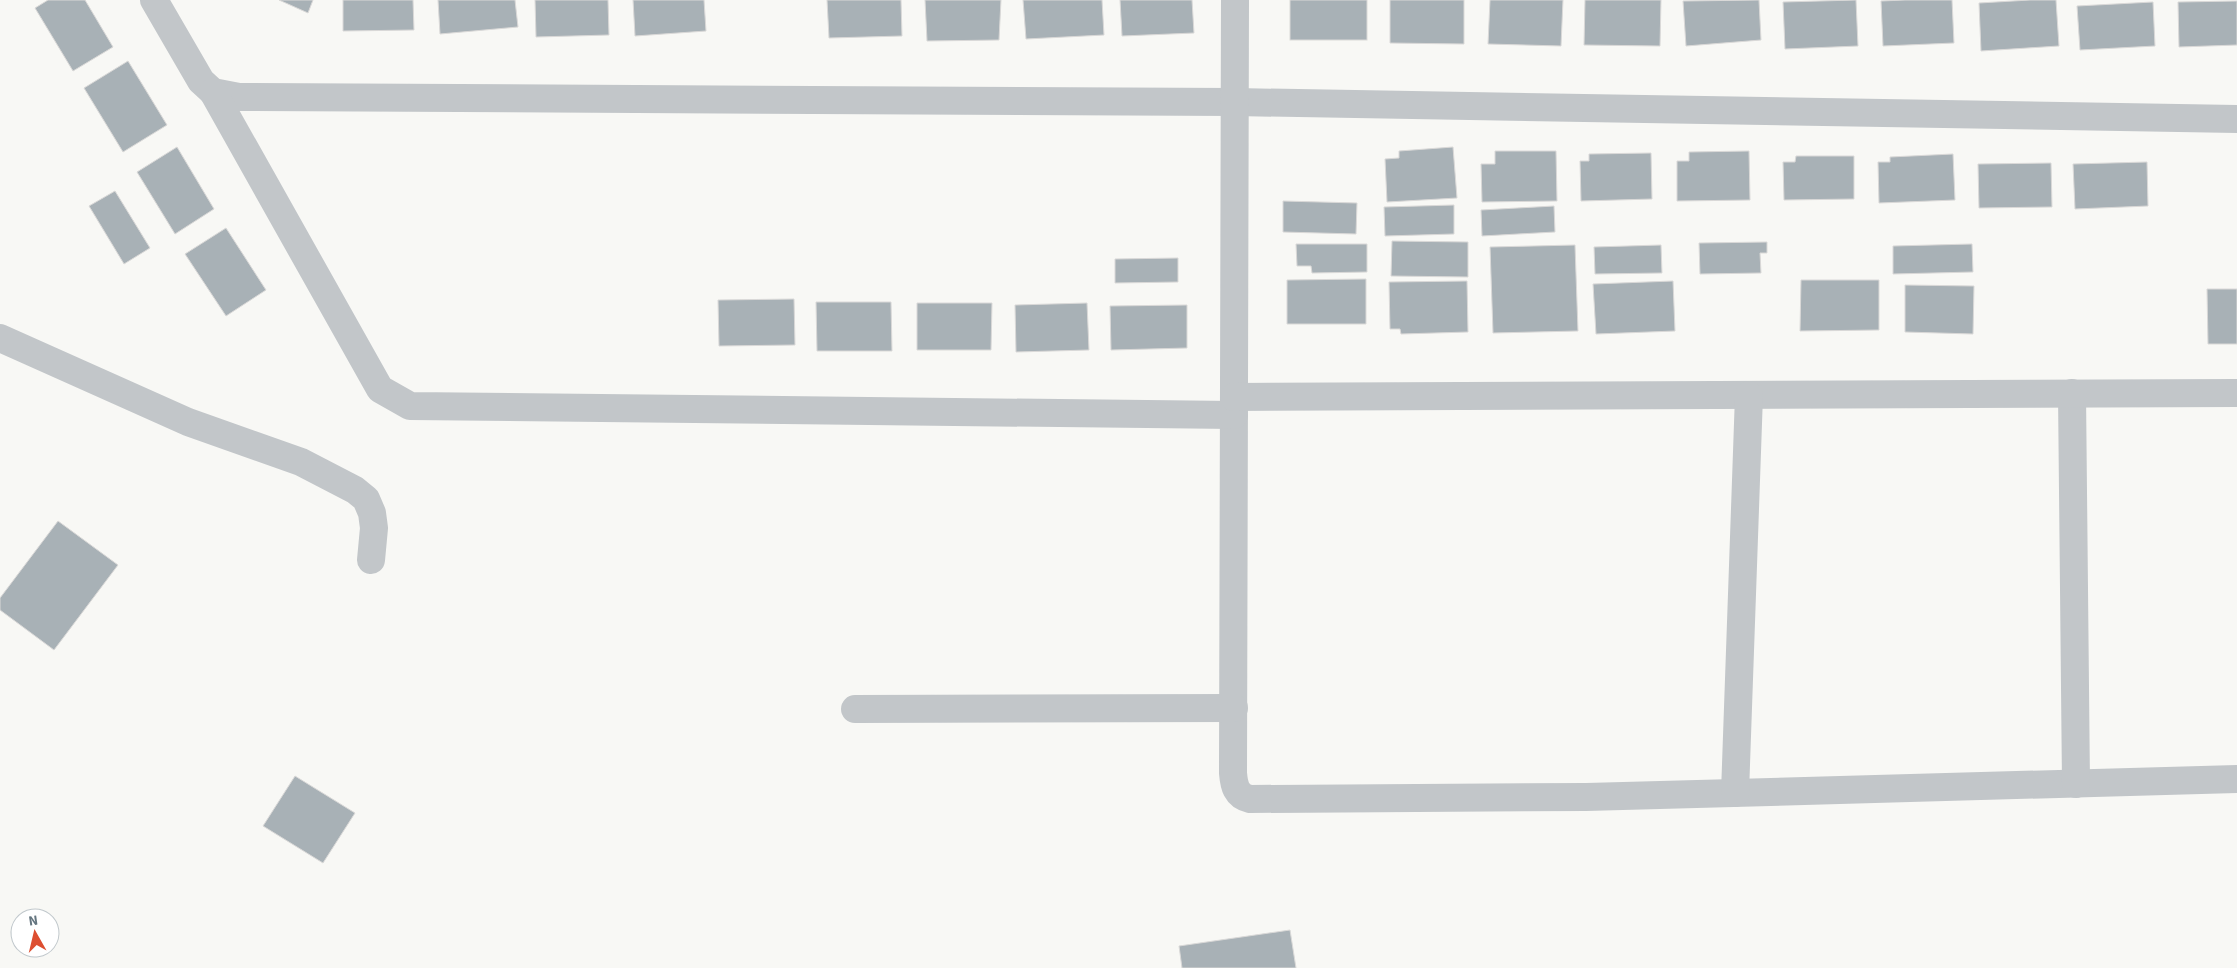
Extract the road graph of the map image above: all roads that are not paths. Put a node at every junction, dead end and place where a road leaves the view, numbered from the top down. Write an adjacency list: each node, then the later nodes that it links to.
1 (154, 0): 3 (street)
2 (1235, 0): 4 (street)
3 (213, 92): 4 (street); 10 (street)
4 (1235, 102): 5 (street); 10 (street)
5 (2237, 119)
6 (0, 338): 11 (street)
7 (2072, 393): 8 (street); 9 (street); 15 (street)
8 (2237, 393)
9 (1749, 395): 10 (street); 16 (street)
10 (1234, 406): 12 (street)
11 (371, 560)
12 (1234, 708): 13 (street); 16 (street)
13 (854, 709)
14 (2237, 779): 15 (street)
15 (2076, 784): 16 (street)
16 (1736, 793)

